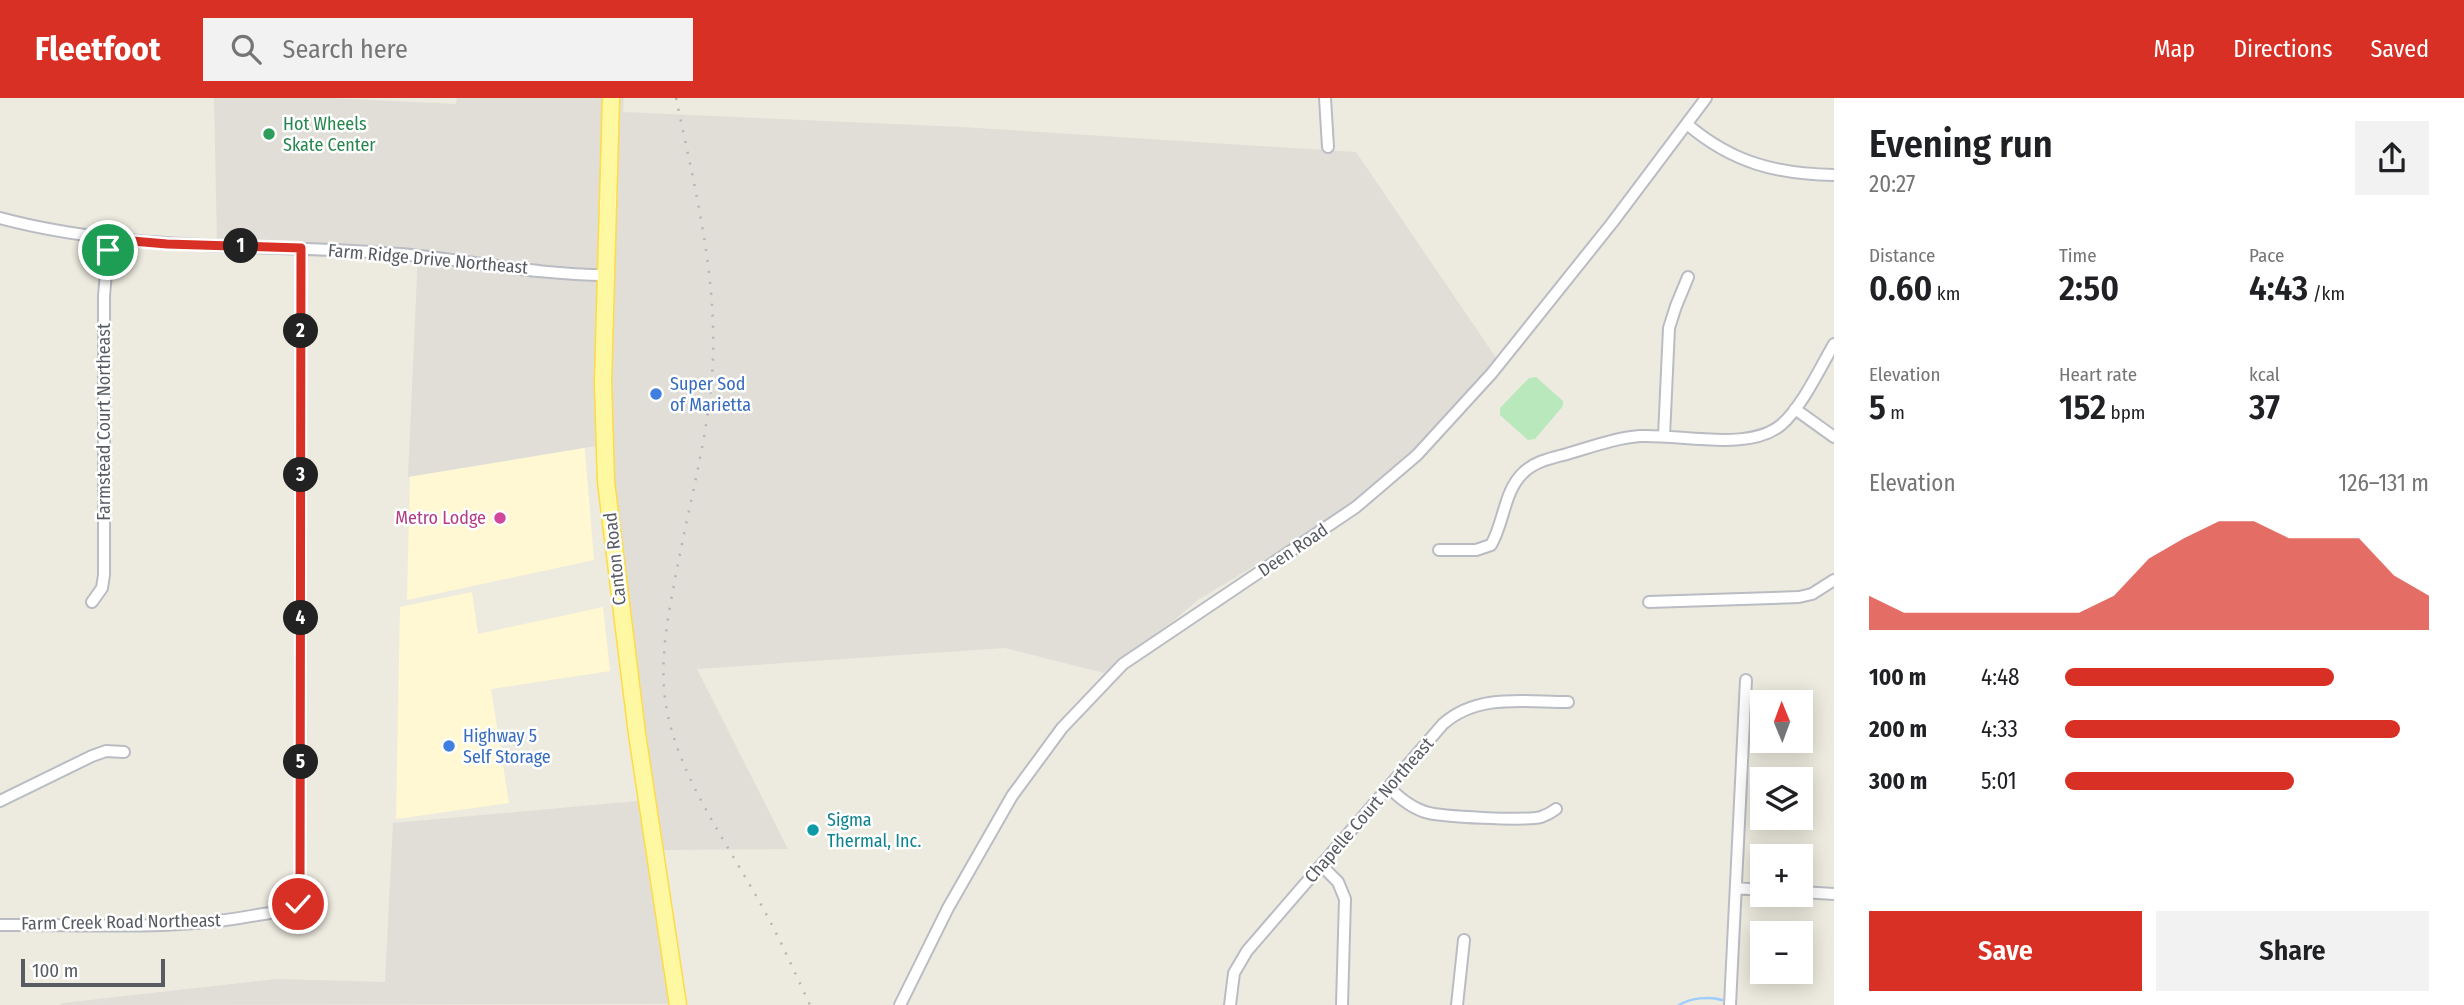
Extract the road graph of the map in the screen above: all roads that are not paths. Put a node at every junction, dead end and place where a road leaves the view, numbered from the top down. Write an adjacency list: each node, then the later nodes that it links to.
1 (1325, 98): 5 (street)
2 (1706, 98): 4 (street, Deen Road)
3 (611, 103): 10 (main road, Canton Road)
4 (1688, 125): 6 (street); 34 (street, Deen Road)
5 (1328, 147)
6 (1834, 175)
7 (0, 218): 8 (street, Farm Ridge Drive Northeast)
8 (109, 239): 9 (street, Farm Ridge Drive Northeast); 19 (street, Farmstead Court Northeast)
9 (301, 248): 10 (street, Farm Ridge Drive Northeast); 31 (street, Farm Creek Road Northeast)
10 (606, 275): 33 (main road, Canton Road)
11 (1688, 277): 14 (street)
12 (1834, 344): 13 (street)
13 (1795, 409): 14 (street); 15 (street)
14 (1664, 436): 16 (street)
15 (1834, 437)
16 (1439, 550)
17 (1834, 580): 18 (street)
18 (1649, 602)
19 (92, 603)
20 (1746, 680): 27 (street)
21 (1568, 702): 23 (street, Chapelle Court Northeast)
22 (124, 752): 24 (street)
23 (1388, 787): 25 (street); 26 (street, Chapelle Court Northeast)
24 (0, 802)
25 (1556, 809)
26 (1321, 865): 35 (street, Chapelle Court Northeast); 36 (street)
27 (1736, 888): 28 (street); 38 (street)
28 (1750, 889)
29 (1813, 893): 30 (street)
30 (1834, 894)
31 (0, 925)
32 (1464, 940): 37 (street)
33 (678, 1005)
34 (900, 1005)
35 (1230, 1005)
36 (1342, 1005)
37 (1457, 1005)
38 (1730, 1005)

